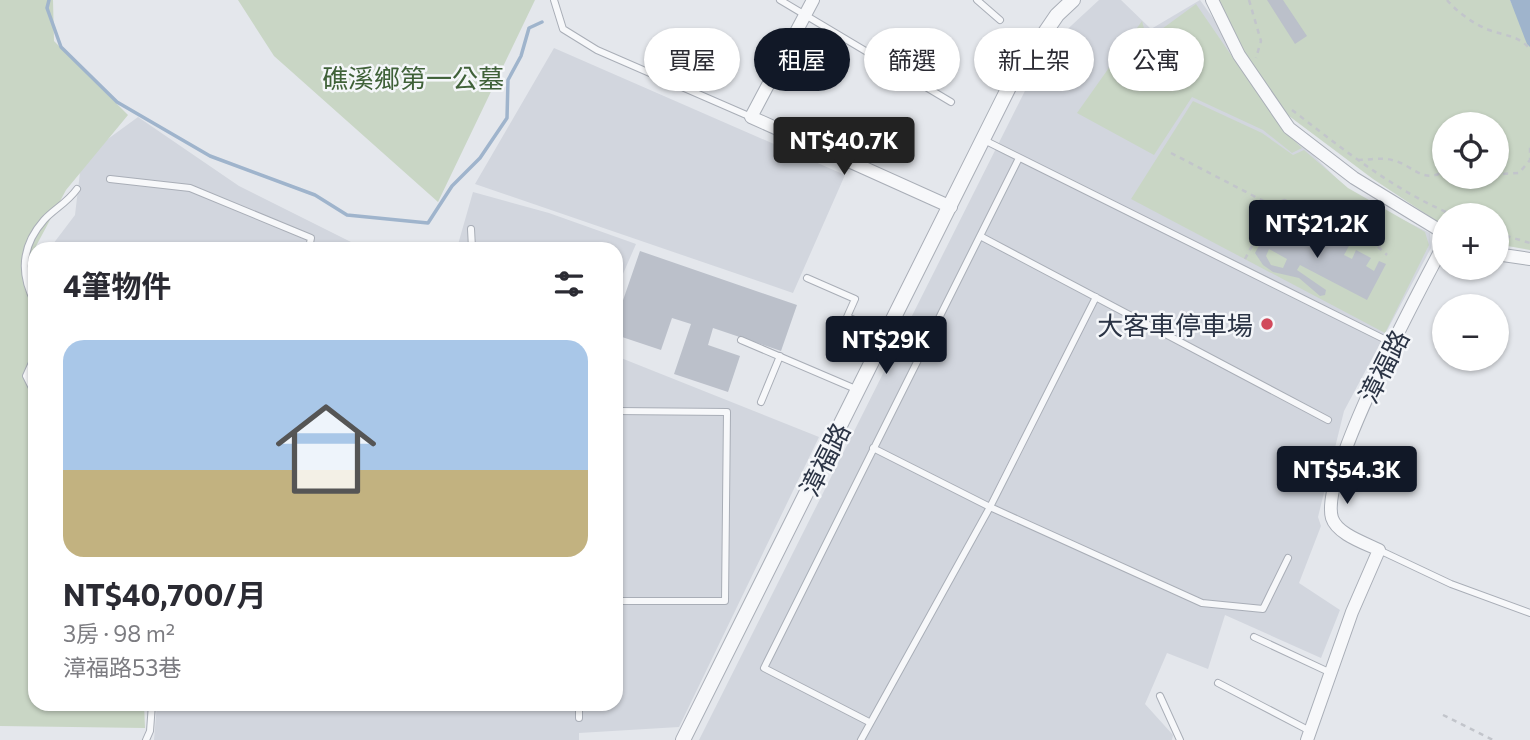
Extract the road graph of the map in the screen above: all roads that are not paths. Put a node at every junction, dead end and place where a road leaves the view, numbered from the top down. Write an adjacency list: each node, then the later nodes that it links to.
1 (554, 0): 10 (lane)
2 (780, 0): 7 (lane)
3 (813, 0): 7 (street)
4 (977, 0): 8 (lane)
5 (1073, 0): 11 (street, 漳福路)
6 (1212, 0): 16 (street)
7 (803, 14): 9 (lane); 10 (street)
8 (1000, 20)
9 (951, 102)
10 (751, 117): 15 (street)
11 (984, 140): 12 (lane); 15 (street, 漳福路)
12 (1019, 158): 18 (lane); 31 (lane)
13 (110, 179): 20 (lane)
14 (76, 189): 19 (lane)
15 (951, 207): 29 (street, 漳福路)
16 (1432, 226)
17 (471, 229): 21 (lane)
18 (980, 236): 28 (lane); 37 (lane)
19 (31, 242)
20 (310, 242)
21 (472, 242)
22 (28, 248): 27 (lane)
23 (1509, 256): 24 (street)
24 (1530, 259)
25 (1432, 268): 31 (street, 漳福路)
26 (807, 278): 29 (lane)
27 (28, 284)
28 (1096, 298): 36 (lane); 38 (lane)
29 (887, 334): 33 (street, 漳福路)
30 (741, 340): 32 (lane)
31 (1394, 344): 39 (street, 漳福路)
32 (780, 356): 33 (lane); 34 (lane)
33 (859, 390): 53 (street, 漳福路)
34 (761, 402)
35 (623, 411): 41 (lane)
36 (1328, 420)
37 (873, 448): 38 (lane); 50 (lane)
38 (990, 507): 40 (lane); 50 (lane)
39 (1379, 550): 42 (lane, 漳福路); 44 (street)
40 (1288, 558)
41 (623, 601)
42 (1530, 613)
43 (1254, 637): 44 (lane)
44 (1331, 673): 51 (street)
45 (1218, 683): 51 (lane)
46 (1160, 696): 55 (lane)
47 (151, 711): 52 (lane)
48 (579, 711): 49 (lane)
49 (579, 718)
50 (869, 722): 54 (lane)
51 (1309, 736)
52 (146, 740)
53 (683, 740)
54 (861, 740)
55 (1180, 740)

